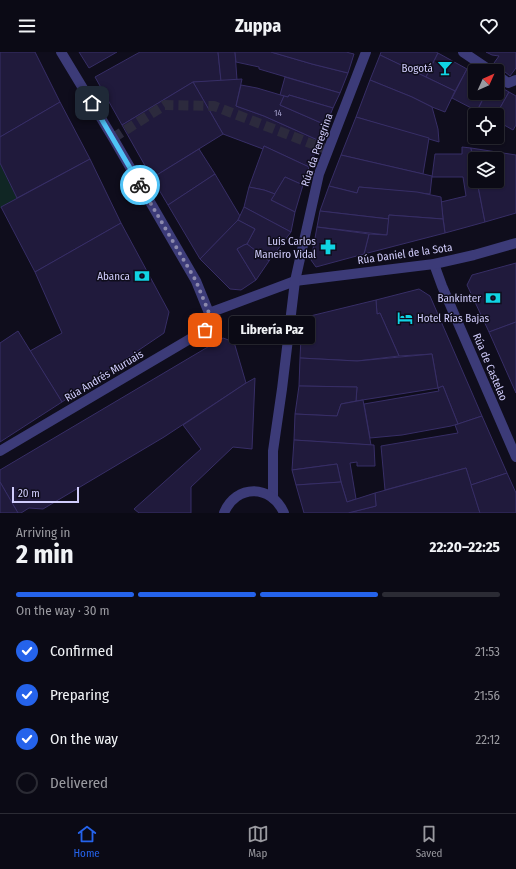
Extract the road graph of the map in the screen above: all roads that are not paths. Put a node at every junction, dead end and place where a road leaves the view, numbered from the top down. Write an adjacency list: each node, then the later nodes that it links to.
1 (61, 52): 10 (street)
2 (366, 52): 9 (street, Rúa da Peregrina)
3 (463, 52): 4 (street)
4 (481, 64)
5 (504, 79): 6 (street)
6 (516, 80)
7 (516, 243): 8 (street, Rúa Daniel de la Sota)
8 (434, 264): 9 (street, Rúa Daniel de la Sota); 12 (street, Rúa de Castelao)
9 (296, 281): 10 (street); 13 (street, Rúa da Peregrina)
10 (209, 313): 11 (street, Rúa Andrés Muruais)
11 (0, 451)
12 (516, 457)
13 (273, 498): 14 (street); 15 (street)
14 (224, 513)
15 (284, 513)

